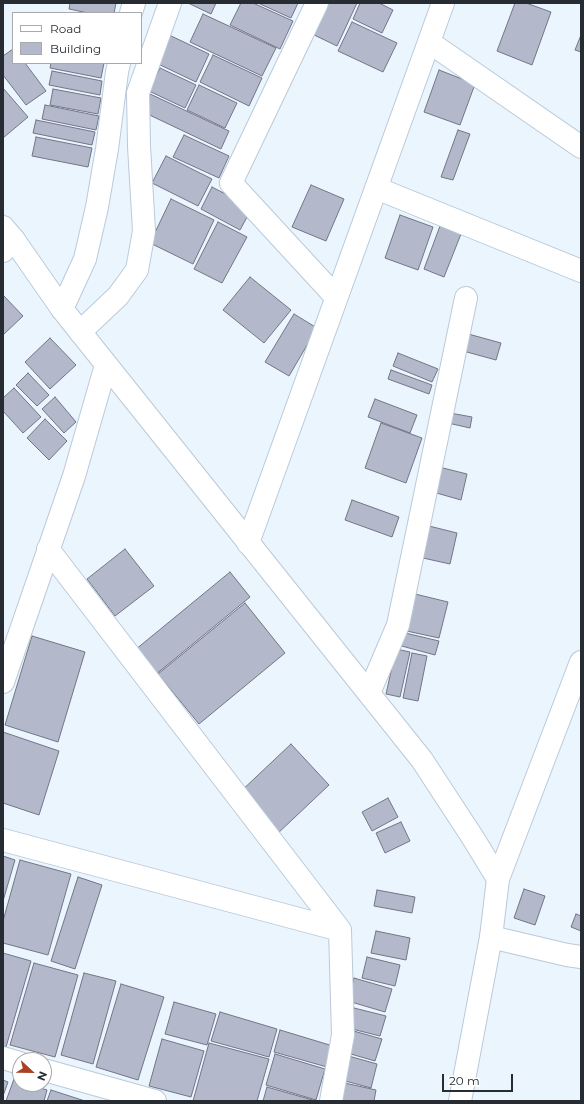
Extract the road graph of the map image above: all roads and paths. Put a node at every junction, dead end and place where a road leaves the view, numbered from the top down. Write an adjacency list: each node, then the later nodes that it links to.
1 (170, 3): 13 (street)
2 (317, 3): 10 (street)
3 (442, 3): 4 (street)
4 (428, 42): 6 (street); 7 (street)
5 (119, 64): 12 (street)
6 (581, 147)
7 (376, 188): 9 (street); 10 (street)
8 (7, 239): 12 (street)
9 (581, 271)
10 (336, 297): 15 (street)
11 (466, 298): 19 (street)
12 (62, 310): 13 (street)
13 (80, 332): 14 (street)
14 (106, 365): 15 (street); 16 (street)
15 (248, 543): 19 (street)
16 (48, 549): 18 (street); 22 (street)
17 (581, 662): 21 (street)
18 (3, 682)
19 (369, 693): 21 (street)
20 (3, 840): 22 (street)
21 (498, 879): 23 (street)
22 (340, 930): 27 (street)
23 (490, 938): 24 (street); 28 (street)
24 (581, 956)
25 (52, 1072): 26 (street)
26 (155, 1101)
27 (331, 1101)
28 (460, 1101)

